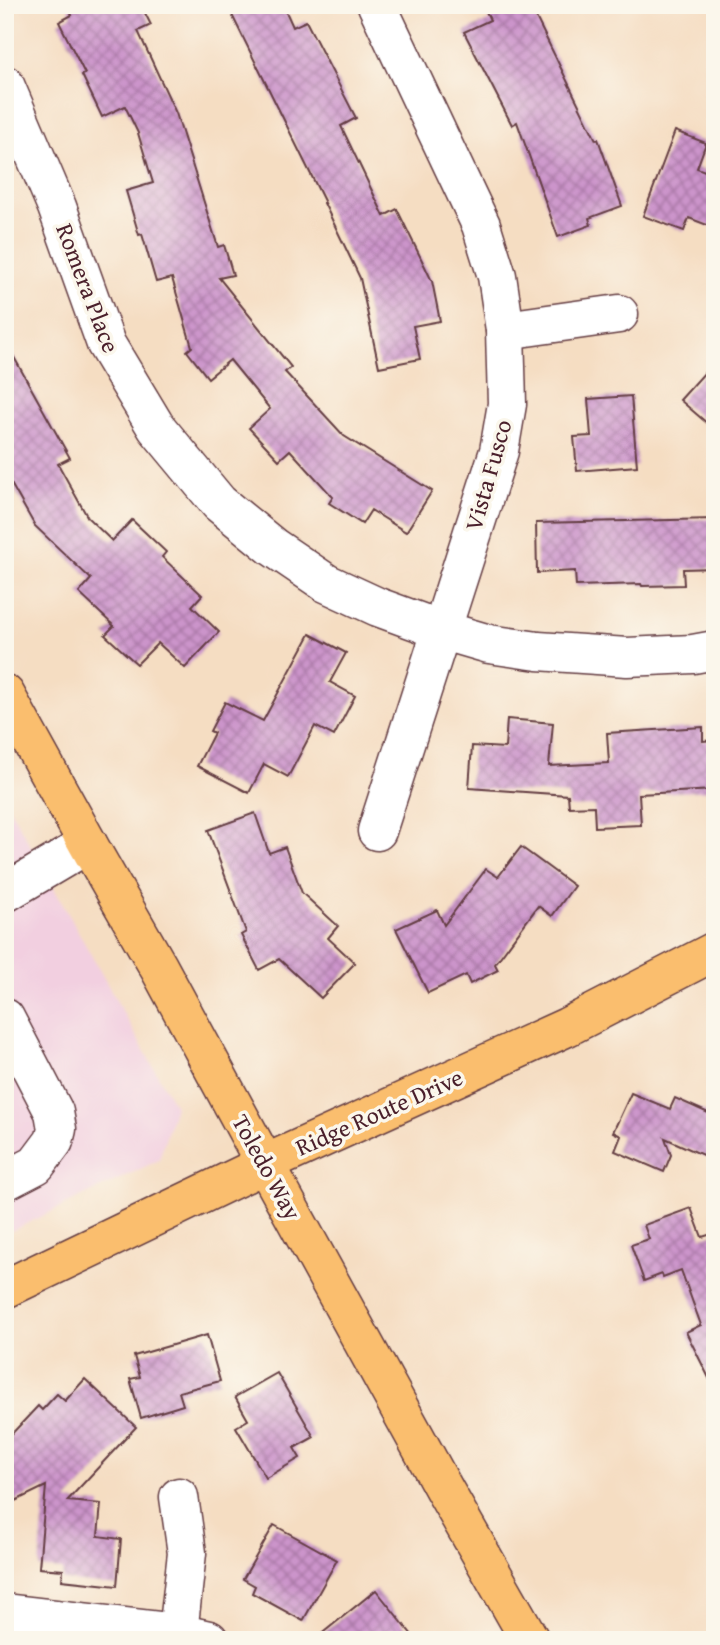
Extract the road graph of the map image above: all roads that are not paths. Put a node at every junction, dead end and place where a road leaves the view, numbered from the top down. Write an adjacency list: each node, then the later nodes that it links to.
1 (377, 5): 4 (street, Vista Fusco)
2 (5, 85): 5 (street, Romera Place)
3 (619, 314): 4 (street)
4 (505, 330): 5 (street, Vista Fusco)
5 (441, 630): 6 (street, Romera Place); 8 (street, Vista Fusco)
6 (715, 650)
7 (5, 694): 9 (main road, Toledo Way)
8 (377, 831)
9 (88, 844): 10 (street); 13 (main road, Toledo Way)
10 (5, 893)
11 (715, 951): 13 (main road, Ridge Route Drive)
12 (5, 1018): 14 (street)
13 (265, 1164): 15 (main road, Ridge Route Drive); 19 (main road, Toledo Way)
14 (5, 1181)
15 (5, 1289)
16 (179, 1497): 18 (street)
17 (5, 1614): 18 (street)
18 (193, 1636)
19 (530, 1640)

